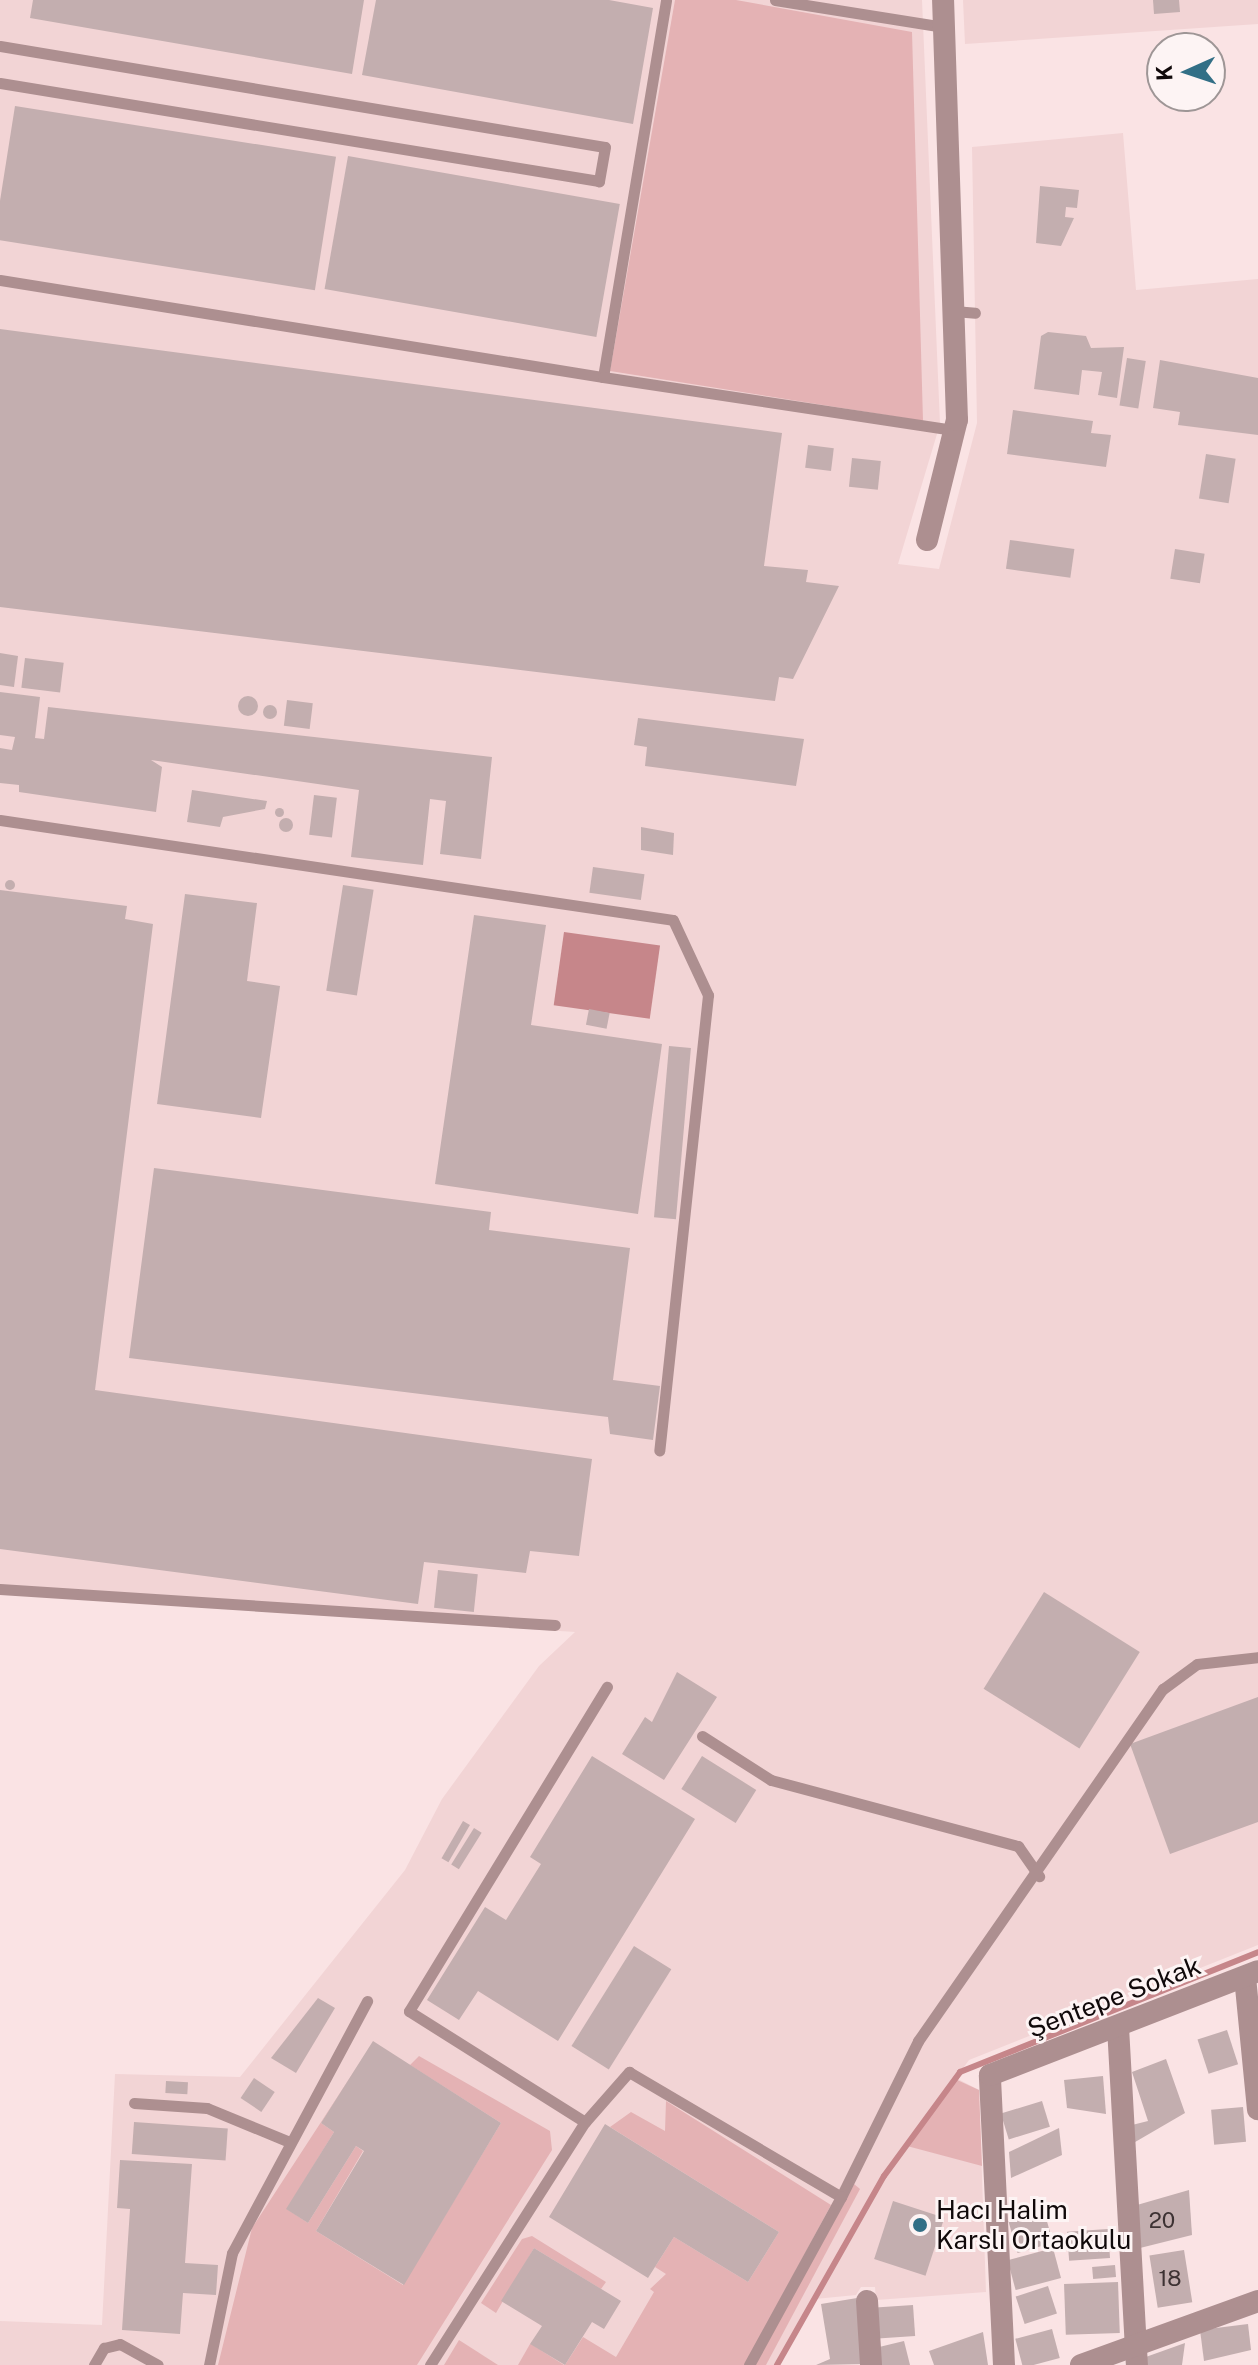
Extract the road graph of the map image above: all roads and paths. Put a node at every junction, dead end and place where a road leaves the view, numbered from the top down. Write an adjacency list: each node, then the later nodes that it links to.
1 (666, 0): 8 (lane)
2 (775, 0): 4 (lane)
3 (943, 0): 4 (street)
4 (944, 27): 9 (street)
5 (0, 46): 6 (lane)
6 (0, 83)
7 (0, 280): 8 (lane)
8 (603, 377): 9 (lane)
9 (955, 430): 10 (street)
10 (927, 540)
11 (0, 820): 12 (lane)
12 (659, 1450)
13 (0, 1589): 14 (lane)
14 (555, 1625)
15 (1258, 1657): 18 (lane)
16 (607, 1687): 24 (lane)
17 (702, 1736): 18 (lane)
18 (1039, 1876): 26 (lane)
19 (1251, 1974): 21 (street, Şentepe Sokak); 23 (street)
20 (367, 2001): 25 (lane)
21 (1118, 2027): 29 (street); 36 (street, Şentepe Sokak)
22 (134, 2103): 25 (lane)
23 (1258, 2109)
24 (585, 2122): 26 (lane); 33 (lane)
25 (287, 2141): 32 (lane)
26 (841, 2197): 34 (lane)
27 (867, 2301): 35 (street)
28 (1258, 2301): 29 (street)
29 (1136, 2355): 37 (street)
30 (94, 2365): 31 (lane)
31 (158, 2365)
32 (209, 2365)
33 (430, 2365)
34 (749, 2365)
35 (871, 2365)
36 (1004, 2365)
37 (1081, 2365)

